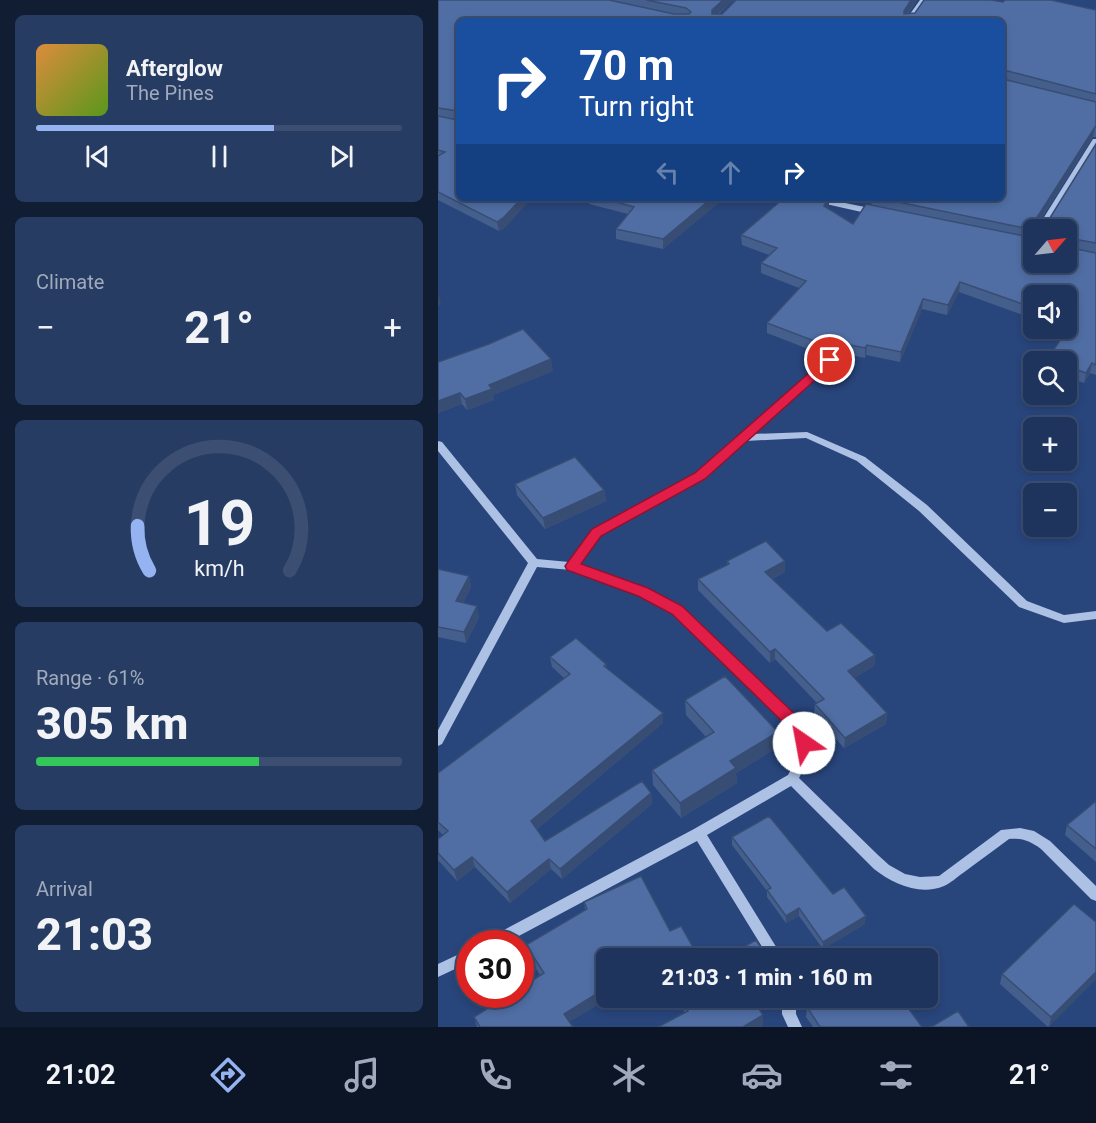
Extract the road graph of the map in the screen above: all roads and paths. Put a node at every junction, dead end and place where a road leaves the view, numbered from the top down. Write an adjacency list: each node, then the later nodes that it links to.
1 (924, 0): 2 (street)
2 (910, 18)
3 (1096, 141): 6 (street)
4 (822, 201): 5 (street)
5 (890, 215)
6 (1047, 219)
7 (830, 360): 8 (street)
8 (744, 438): 11 (street); 12 (street)
9 (438, 444): 10 (street)
10 (534, 563): 11 (street); 13 (street)
11 (572, 566): 14 (street)
12 (1096, 615)
13 (438, 741)
14 (792, 779): 15 (street); 16 (street)
15 (699, 833): 17 (street); 18 (street)
16 (1096, 896)
17 (516, 930)
18 (770, 948)
19 (456, 962): 20 (street)
20 (438, 971)
21 (789, 1008): 22 (street)
22 (795, 1027)

